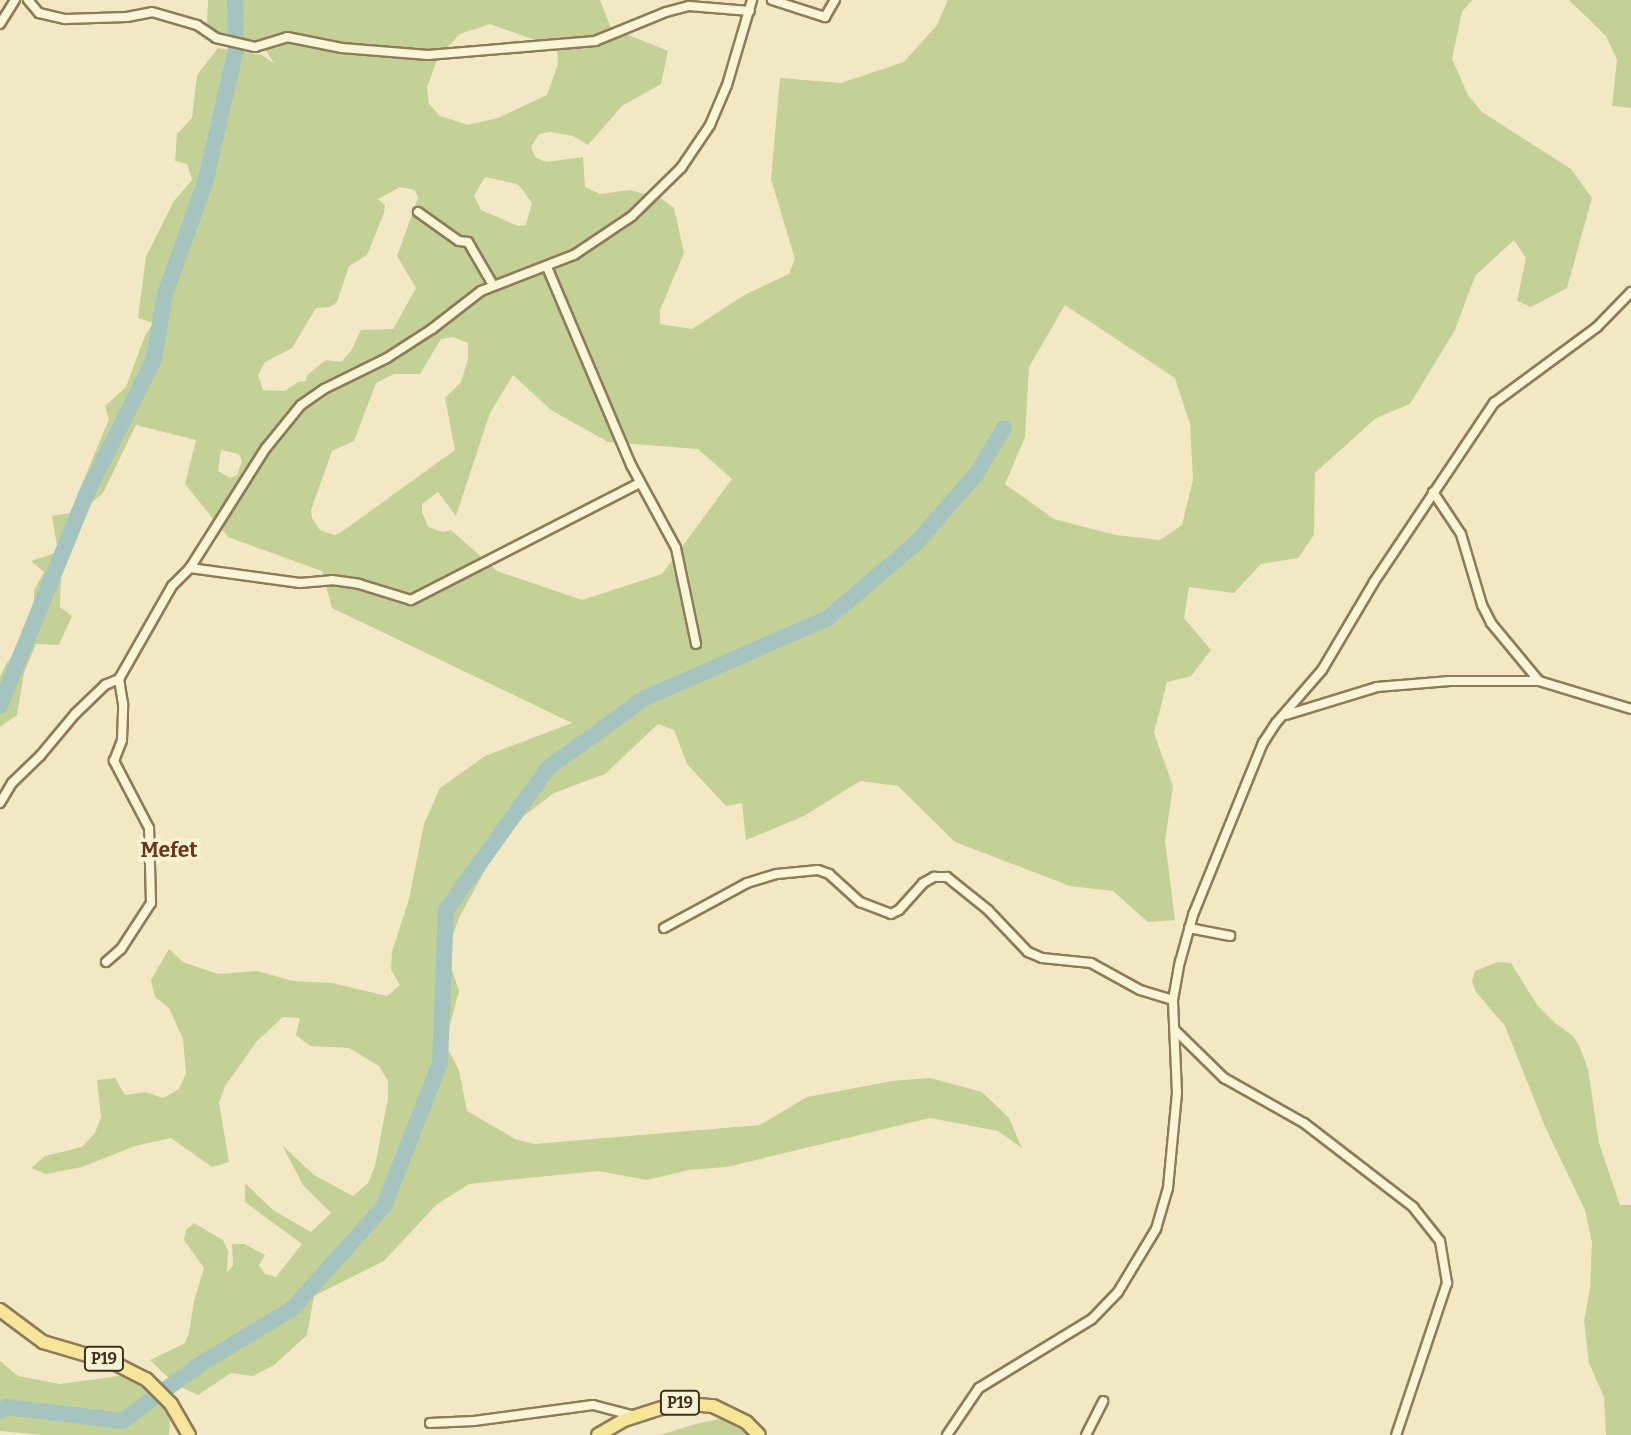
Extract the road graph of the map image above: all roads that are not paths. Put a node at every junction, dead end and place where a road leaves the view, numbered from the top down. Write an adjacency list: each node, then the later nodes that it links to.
1 (15, 0): 7 (street)
2 (28, 0): 6 (street)
3 (752, 0): 6 (street)
4 (772, 0): 5 (street)
5 (835, 0)
6 (750, 11): 9 (street)
7 (0, 24)
8 (418, 212): 10 (street)
9 (547, 267): 10 (street); 12 (street)
10 (493, 285): 14 (street)
11 (1631, 292): 13 (street)
12 (640, 483): 14 (street); 15 (street)
13 (1433, 492): 17 (street); 19 (street)
14 (190, 568): 16 (street)
15 (696, 644)
16 (118, 679): 20 (street); 24 (street)
17 (1539, 681): 18 (street); 19 (street)
18 (1631, 709)
19 (1283, 717): 22 (street)
20 (0, 803)
21 (664, 928): 25 (street)
22 (1189, 928): 23 (street); 25 (street)
23 (1230, 936)
24 (106, 961)
25 (1173, 1000): 26 (street)
26 (1175, 1030): 34 (street); 36 (street)
27 (0, 1310): 31 (main road, P19)
28 (1103, 1401): 35 (street)
29 (635, 1416): 30 (street); 32 (main road, P19); 33 (main road, P19)
30 (430, 1423)
31 (189, 1435)
32 (598, 1435)
33 (759, 1435)
34 (947, 1435)
35 (1086, 1435)
36 (1396, 1435)

